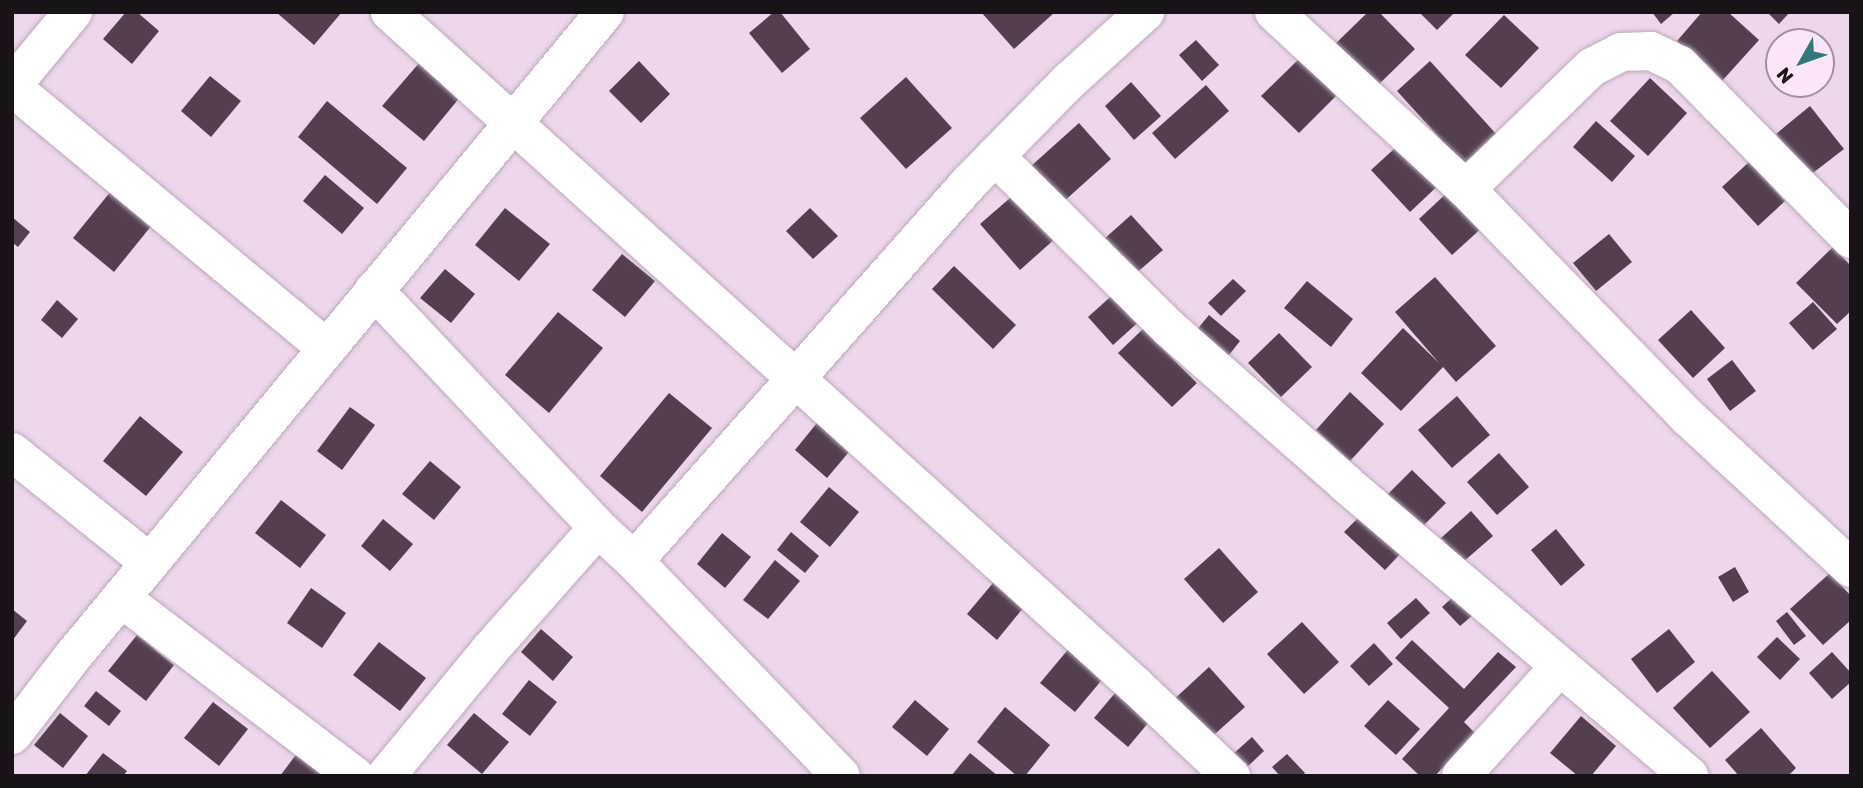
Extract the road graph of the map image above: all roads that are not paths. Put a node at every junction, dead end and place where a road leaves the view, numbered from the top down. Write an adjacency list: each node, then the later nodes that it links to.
1 (73, 12): 6 (street)
2 (390, 12): 7 (street)
3 (606, 12): 7 (street)
4 (1145, 12): 8 (street)
5 (1274, 12): 9 (street)
6 (12, 86): 12 (street)
7 (512, 124): 11 (street); 13 (street)
8 (995, 156): 13 (street); 20 (street)
9 (1466, 189): 10 (street); 18 (street)
10 (1851, 239)
11 (374, 290): 12 (street); 15 (street)
12 (326, 348): 17 (street)
13 (795, 379): 16 (street); 25 (street)
14 (12, 452): 17 (street)
15 (598, 528): 16 (street); 23 (street)
16 (634, 561): 24 (street)
17 (150, 563): 19 (street)
18 (1851, 568)
19 (121, 598): 21 (street); 22 (street)
20 (1560, 666): 26 (street); 27 (street)
21 (12, 735)
22 (355, 776)
23 (386, 776)
24 (841, 776)
25 (1231, 776)
26 (1461, 776)
27 (1689, 776)

